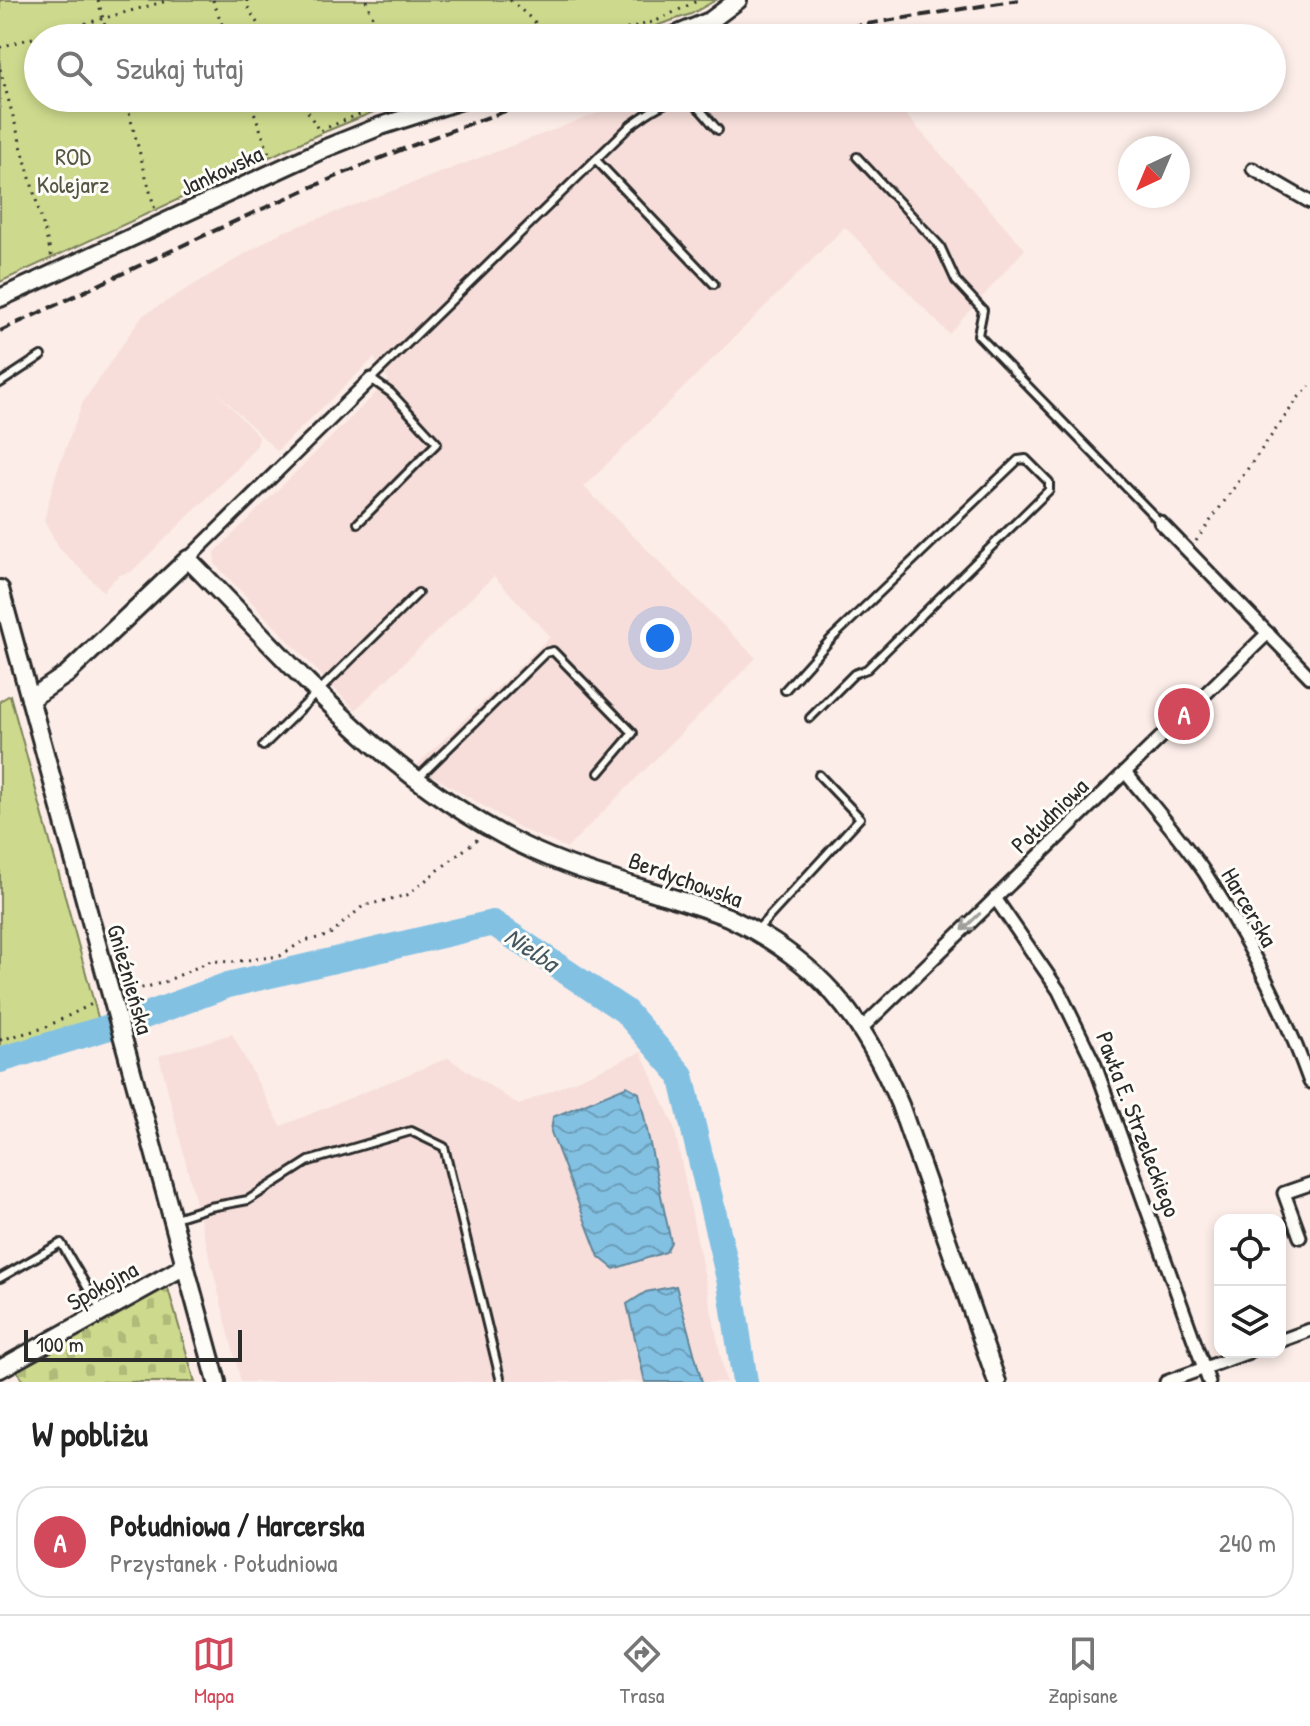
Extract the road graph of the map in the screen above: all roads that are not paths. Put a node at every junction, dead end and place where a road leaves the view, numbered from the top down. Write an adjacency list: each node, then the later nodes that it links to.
1 (738, 0): 2 (street)
2 (703, 24)
3 (424, 112): 12 (street, Jankowska)
4 (653, 112): 8 (lane)
5 (702, 112): 6 (lane)
6 (718, 130)
7 (857, 157): 16 (lane)
8 (596, 160): 11 (lane); 14 (lane)
9 (1253, 169): 10 (street)
10 (1310, 202)
11 (714, 284)
12 (0, 298)
13 (41, 356): 15 (lane)
14 (371, 379): 17 (lane); 18 (street)
15 (0, 383)
16 (1160, 522): 21 (street)
17 (358, 523)
18 (188, 559): 24 (street, Berdychowska); 25 (street)
19 (0, 589): 25 (street, Gnieźnieńska)
20 (418, 593): 24 (lane)
21 (1268, 633): 22 (street); 28 (street, Południowa)
22 (1310, 677)
23 (785, 690): 26 (lane)
24 (317, 691): 27 (lane); 31 (street, Berdychowska)
25 (30, 699): 37 (street, Gnieźnieńska)
26 (810, 718)
27 (263, 746)
28 (1125, 772): 32 (street, Południowa); 35 (street, Harcerska)
29 (599, 773): 31 (lane)
30 (819, 775): 33 (lane)
31 (415, 781): 33 (street, Berdychowska)
32 (995, 898): 34 (street, Południowa, one-way to 34); 45 (street, Pawła E. Strzeleckiego)
33 (756, 931): 34 (street, Berdychowska)
34 (862, 1028): 49 (street, Berdychowska)
35 (1310, 1082)
36 (1310, 1184): 38 (street)
37 (172, 1219): 39 (street, Gnieźnieńska); 48 (lane)
38 (1300, 1237)
39 (185, 1266): 41 (street, Spokojna); 47 (street, Gnieźnieńska)
40 (0, 1278): 41 (lane)
41 (102, 1313): 46 (street, Spokojna)
42 (1310, 1330): 43 (street)
43 (1286, 1339)
44 (1232, 1358): 45 (street)
45 (1205, 1368): 50 (street); 51 (street, Pawła E. Strzeleckiego)
46 (0, 1369)
47 (217, 1382)
48 (501, 1382)
49 (997, 1382)
50 (1166, 1382)
51 (1209, 1382)

